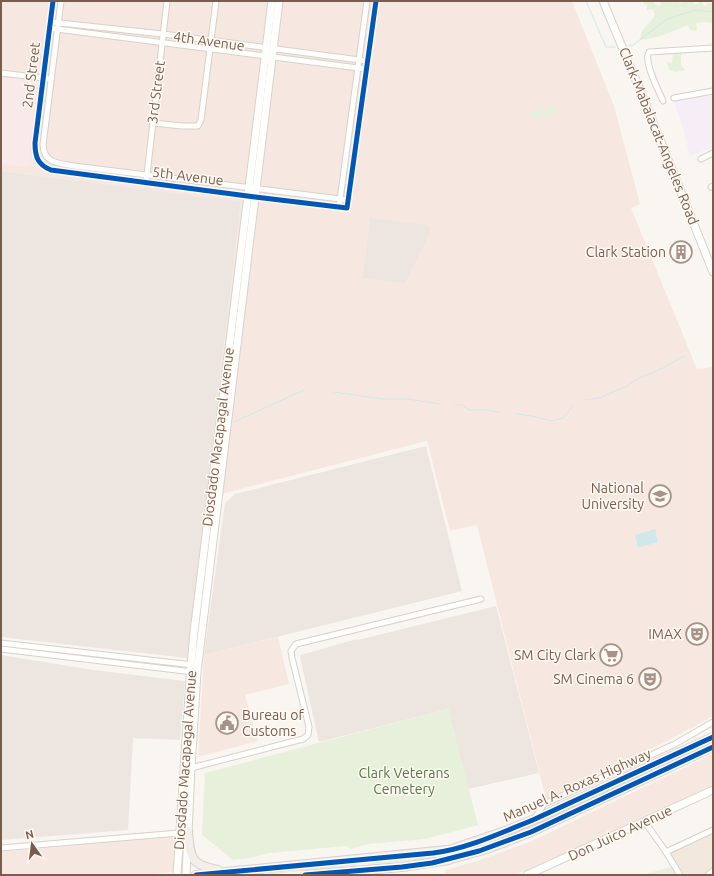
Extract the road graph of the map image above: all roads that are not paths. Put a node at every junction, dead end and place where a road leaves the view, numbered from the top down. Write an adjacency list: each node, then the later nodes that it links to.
1 (53, 1): 10 (street, 2nd Street)
2 (61, 1): 11 (street, 2nd Street)
3 (167, 1): 16 (street, 3rd Street)
4 (216, 1): 17 (street)
5 (272, 1): 21 (main road, Diosdado Macapagal Avenue)
6 (279, 1): 21 (main road, Diosdado Macapagal Avenue)
7 (368, 1): 22 (street)
8 (376, 1): 23 (street)
9 (603, 1): 46 (main road, Clark-Mabalacat-Angeles Road)
10 (50, 22): 11 (street, 4th Avenue); 13 (street, 2nd Street)
11 (58, 22): 12 (street, 4th Avenue); 14 (street, 2nd Street)
12 (100, 27): 15 (street); 16 (street, 4th Avenue)
13 (49, 28): 14 (street, 4th Avenue); 27 (street, 2nd Street)
14 (57, 29): 15 (street, 4th Avenue); 28 (street, 2nd Street)
15 (99, 34): 18 (street, 4th Avenue)
16 (163, 34): 17 (street, 4th Avenue); 18 (street, 3rd Street)
17 (211, 41): 19 (street); 21 (street, 4th Avenue)
18 (162, 42): 19 (street, 4th Avenue); 34 (street, 3rd Street)
19 (210, 48): 21 (street, 4th Avenue); 34 (street)
20 (713, 48): 31 (street)
21 (269, 52): 22 (street, 4th Avenue); 24 (street, 4th Avenue); 41 (main road, Diosdado Macapagal Avenue)
22 (359, 60): 23 (street, 4th Avenue); 24 (street)
23 (367, 61): 25 (street)
24 (358, 68): 25 (street, 4th Avenue); 43 (street)
25 (366, 69): 44 (street)
26 (1, 73): 27 (street)
27 (43, 78): 28 (street); 32 (street, 2nd Street)
28 (51, 79): 33 (street, 2nd Street)
29 (713, 91): 30 (street)
30 (674, 98)
31 (663, 101)
32 (39, 112): 33 (street); 35 (street, 2nd Street)
33 (47, 113): 37 (street, 2nd Street)
34 (153, 123): 39 (street, 3rd Street)
35 (35, 152): 40 (street, 5th Avenue)
36 (713, 153): 38 (street)
37 (49, 159): 39 (street, 5th Avenue)
38 (702, 159)
39 (147, 175): 40 (street, 3rd Street); 41 (street, 5th Avenue)
40 (146, 183): 42 (street, 5th Avenue)
41 (253, 188): 42 (main road, Diosdado Macapagal Avenue); 43 (street, 5th Avenue)
42 (252, 197): 45 (street, 5th Avenue); 50 (main road, Diosdado Macapagal Avenue)
43 (340, 199): 44 (street, 5th Avenue); 45 (street)
44 (348, 200): 45 (street, 5th Avenue)
45 (339, 207)
46 (713, 272)
47 (481, 599): 55 (street)
48 (1, 643): 50 (street)
49 (1, 649): 50 (street)
50 (194, 669): 55 (main road, Diosdado Macapagal Avenue); 61 (main road, Diosdado Macapagal Avenue)
51 (713, 722): 54 (street)
52 (713, 737): 56 (main road, Manuel A. Roxas Highway)
53 (713, 746): 66 (main road, Manuel A. Roxas Highway)
54 (633, 764): 56 (street); 58 (street)
55 (191, 768): 61 (main road, Diosdado Macapagal Avenue)
56 (637, 772): 58 (main road, Manuel A. Roxas Highway)
57 (713, 790): 59 (main road, Don Juico Avenue)
58 (534, 819): 62 (main road, Manuel A. Roxas Highway)
59 (645, 822): 65 (street); 74 (main road, Don Juico Avenue)
60 (713, 830): 65 (street)
61 (183, 832): 63 (street); 69 (main road); 70 (main road, Diosdado Macapagal Avenue); 71 (main road, Diosdado Macapagal Avenue)
62 (460, 847): 64 (main road, Manuel A. Roxas Highway); 66 (main road)
63 (1, 848)
64 (445, 851): 67 (main road); 69 (main road, Manuel A. Roxas Highway)
65 (666, 852): 75 (street)
66 (462, 856): 67 (main road, Manuel A. Roxas Highway)
67 (447, 860): 73 (main road, Manuel A. Roxas Highway)
68 (713, 871): 76 (street)
69 (229, 872): 72 (main road, Manuel A. Roxas Highway)
70 (177, 875)
71 (186, 875)
72 (196, 875)
73 (305, 875)
74 (527, 875)
75 (680, 875)
76 (708, 875)

